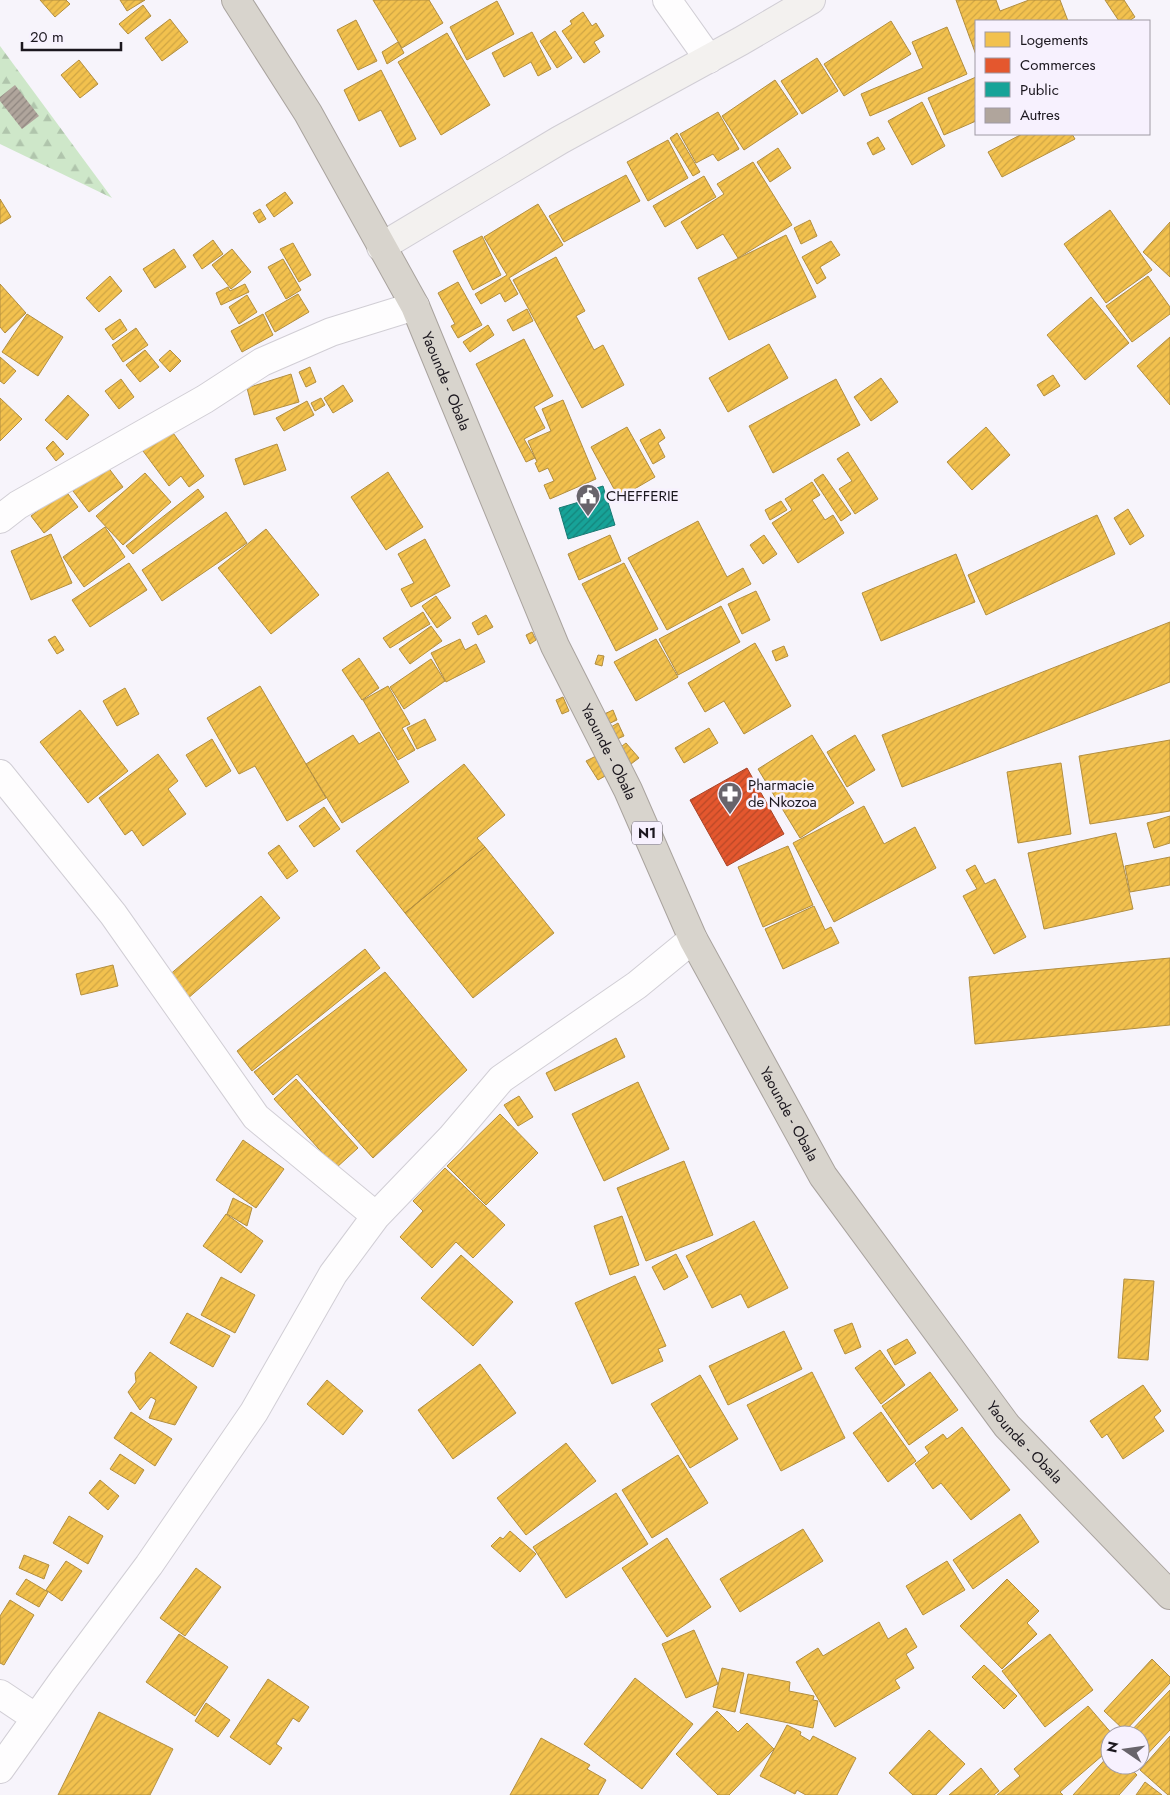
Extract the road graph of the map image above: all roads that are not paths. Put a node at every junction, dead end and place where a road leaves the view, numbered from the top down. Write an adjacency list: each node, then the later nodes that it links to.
1 (236, 0): 5 (highway, Yaounde - Obala / N1)
2 (667, 0): 4 (street)
3 (811, 0): 4 (street)
4 (709, 59): 5 (street)
5 (381, 247): 6 (highway, Yaounde - Obala / N1)
6 (415, 306): 7 (street); 9 (highway, Yaounde - Obala / N1)
7 (0, 519)
8 (0, 774): 10 (street)
9 (693, 939): 10 (street); 11 (highway, Yaounde - Obala / N1)
10 (376, 1216): 13 (street)
11 (1170, 1595)
12 (0, 1694): 13 (street)
13 (36, 1718): 14 (street)
14 (0, 1769)

